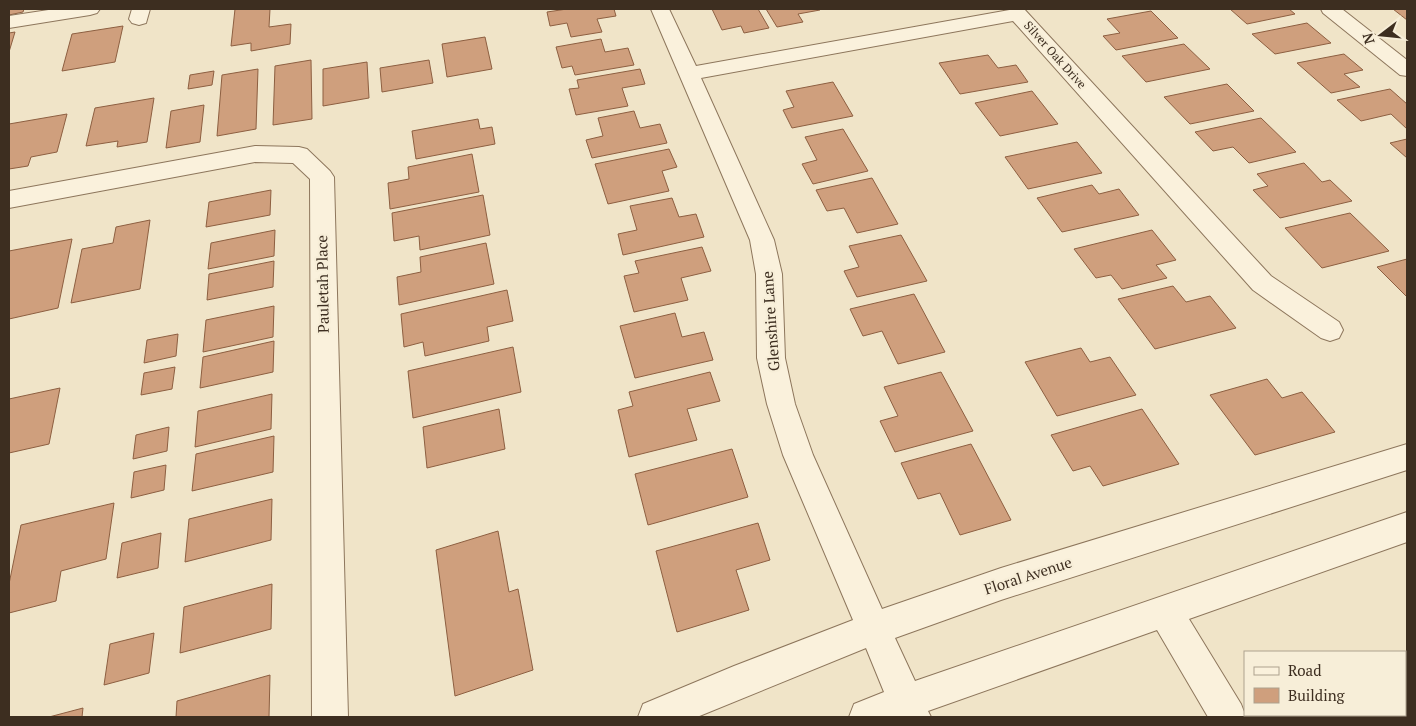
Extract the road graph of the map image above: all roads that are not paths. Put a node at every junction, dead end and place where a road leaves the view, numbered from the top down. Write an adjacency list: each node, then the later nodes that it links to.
1 (90, 9): 4 (street)
2 (660, 9): 6 (street, Glenshire Lane)
3 (1330, 9): 5 (street)
4 (9, 22)
5 (1407, 70)
6 (689, 74): 8 (street, Silver Oak Drive); 12 (street, Glenshire Lane)
7 (9, 200): 14 (street, Pauletah Place)
8 (1330, 330)
9 (1407, 457): 12 (street, Floral Avenue)
10 (1407, 527): 11 (street)
11 (1166, 613): 13 (street); 17 (street)
12 (875, 628): 13 (street, Glenshire Lane); 15 (street, Floral Avenue)
13 (910, 709): 16 (street)
14 (330, 717)
15 (656, 717)
16 (867, 717)
17 (1228, 717)

